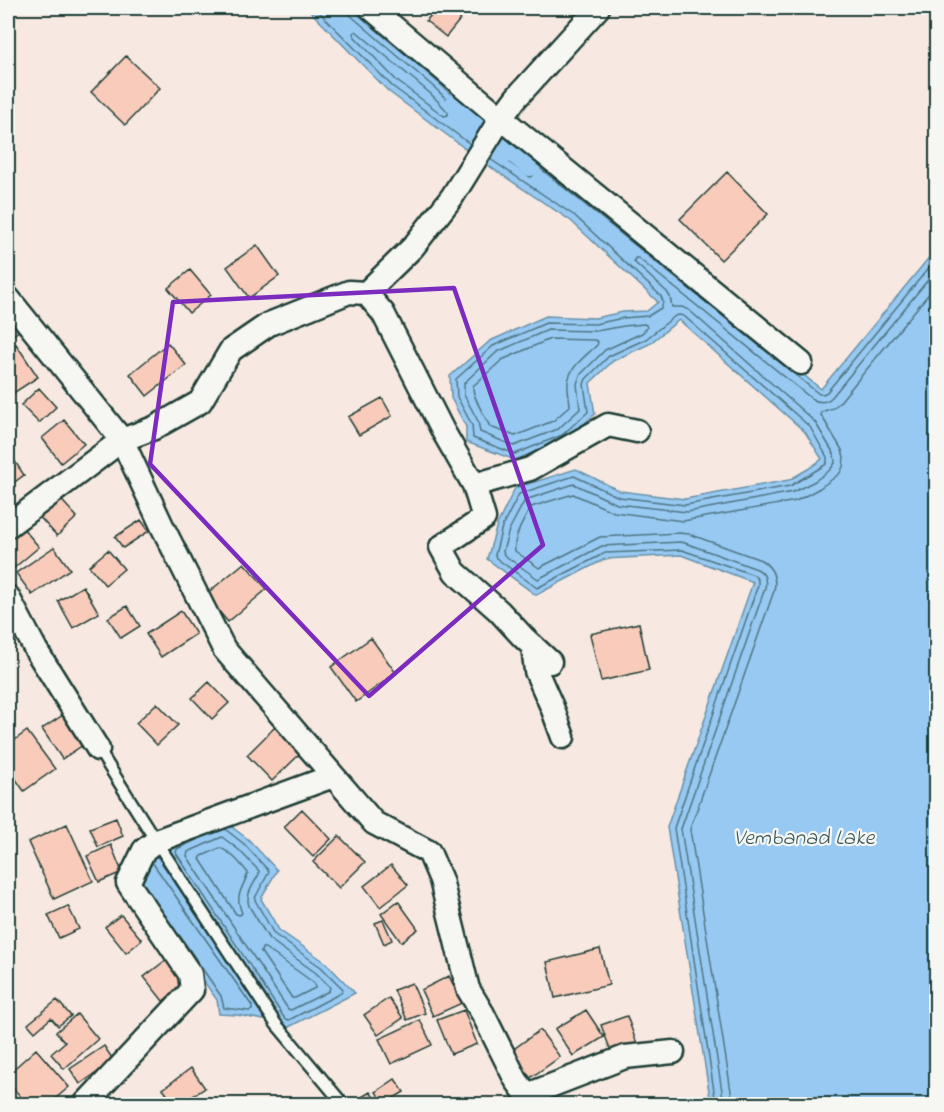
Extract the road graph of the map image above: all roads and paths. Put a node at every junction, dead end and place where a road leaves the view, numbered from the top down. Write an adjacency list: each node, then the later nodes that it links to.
1 (371, 8): 3 (street)
2 (598, 8): 3 (street)
3 (499, 120): 4 (street); 6 (street)
4 (366, 293): 8 (street); 9 (street)
5 (8, 298): 8 (street)
6 (801, 363)
7 (637, 431): 9 (street)
8 (122, 440): 10 (street); 16 (street)
9 (474, 485): 12 (street)
10 (8, 526)
11 (8, 597): 15 (street)
12 (533, 646): 13 (street); 14 (street)
13 (550, 662)
14 (563, 737)
15 (98, 749): 17 (lane)
16 (333, 776): 17 (street); 19 (street)
17 (156, 841): 20 (street); 21 (lane)
18 (674, 1052): 19 (street)
19 (524, 1100)
20 (85, 1104)
21 (343, 1104)

